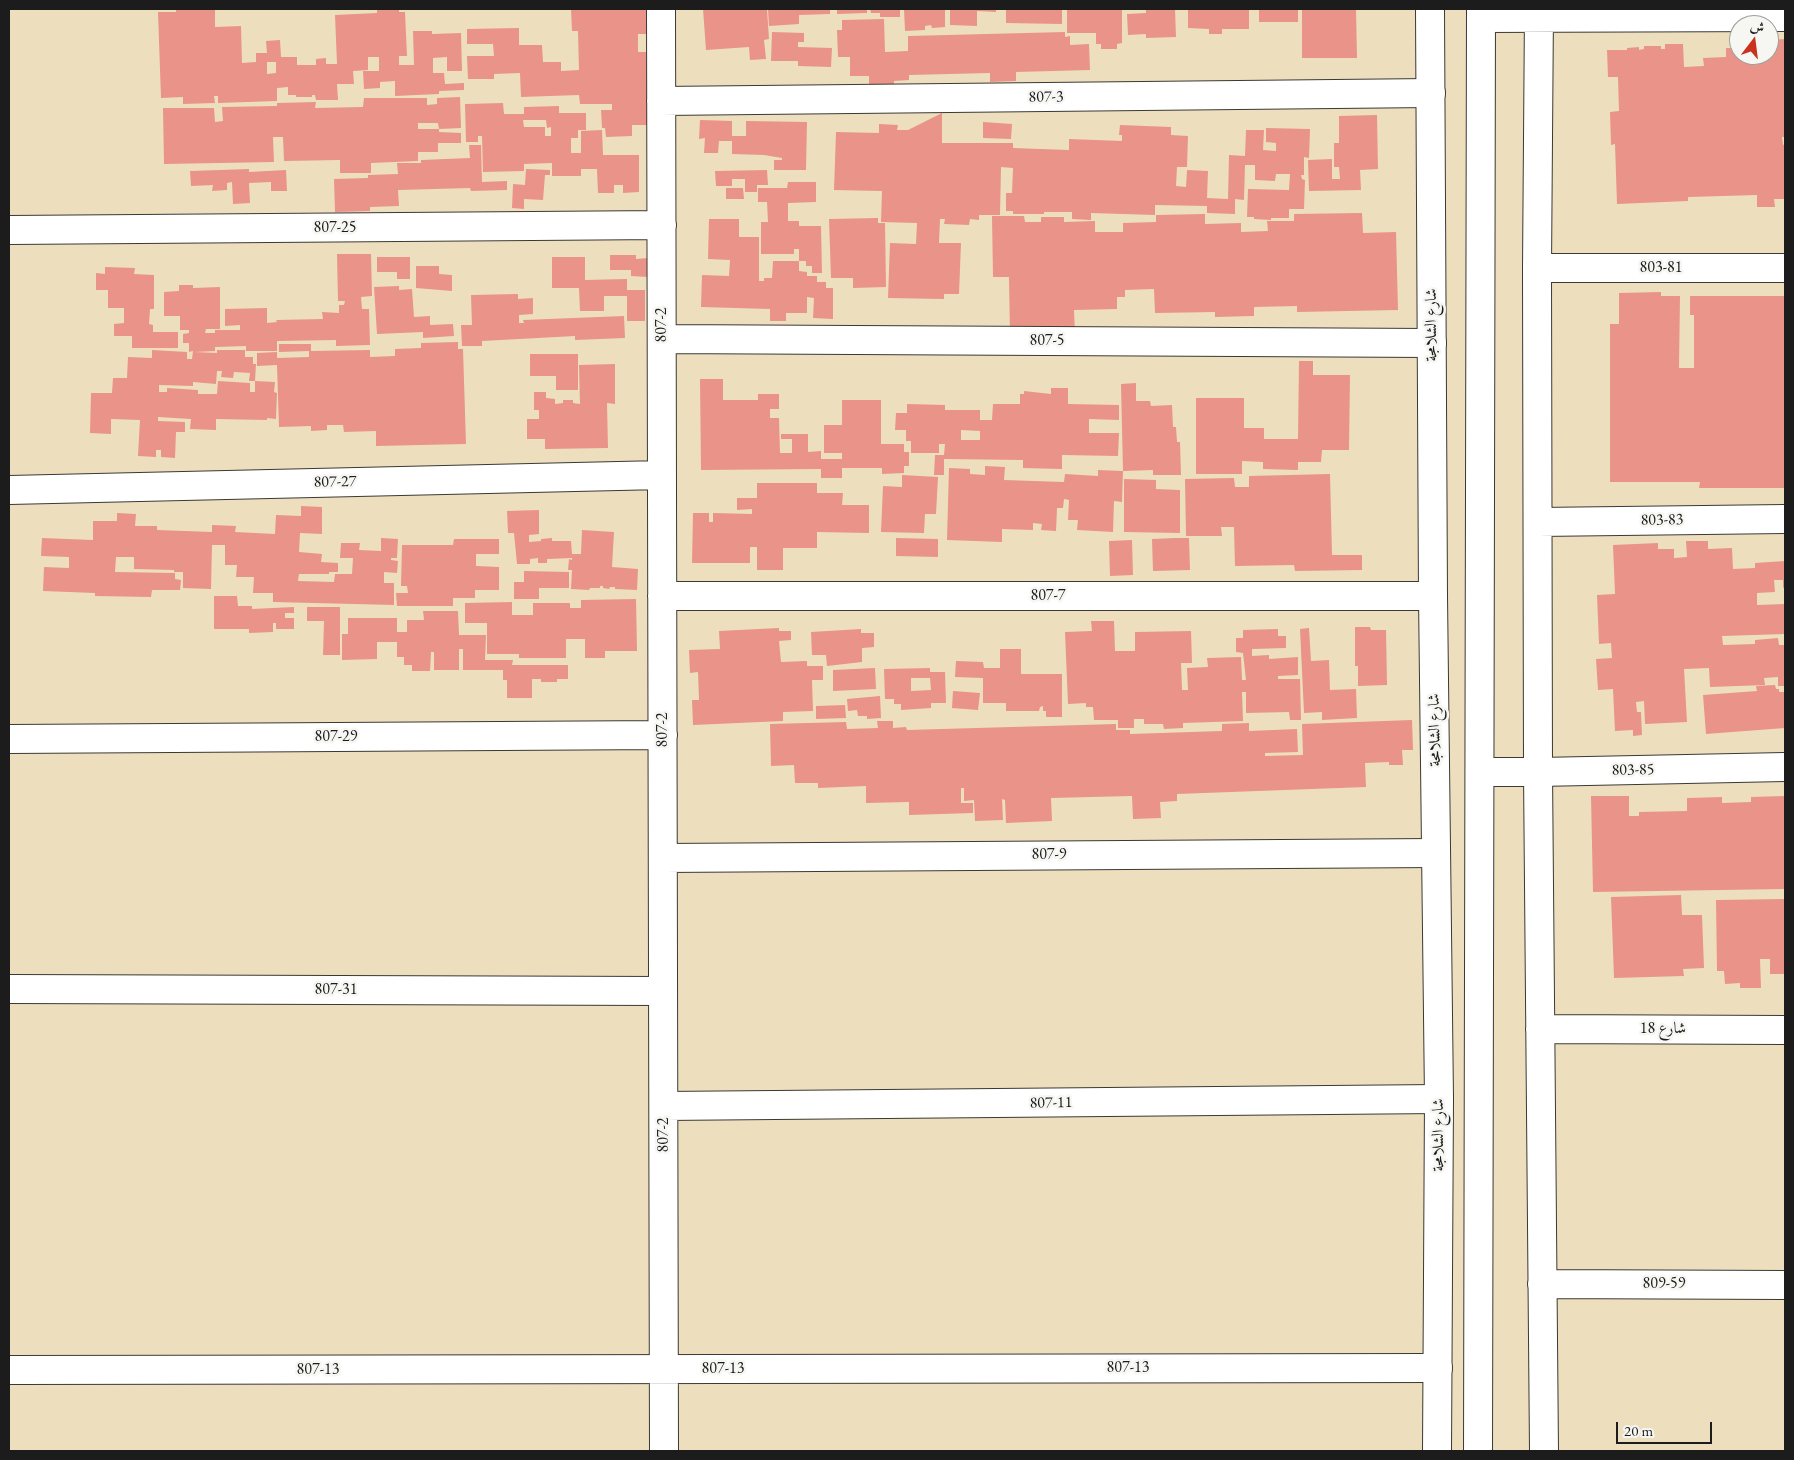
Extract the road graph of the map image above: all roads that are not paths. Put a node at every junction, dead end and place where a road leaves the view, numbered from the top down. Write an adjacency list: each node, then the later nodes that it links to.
1 (661, 9): 7 (street, 807-2)
2 (1430, 9): 6 (street, شارع الشلامجة)
3 (1481, 13): 4 (street); 23 (street)
4 (1539, 13): 5 (street); 10 (street)
5 (1785, 17)
6 (1431, 93): 7 (street, 807-3); 13 (street, شارع الشلامجة)
7 (661, 101): 8 (street, 807-2)
8 (662, 225): 9 (street, 807-25); 12 (street, 807-2)
9 (9, 230)
10 (1537, 268): 11 (street, 803-81); 17 (street)
11 (1785, 268)
12 (662, 339): 13 (street, 807-5); 14 (street, 807-2)
13 (1432, 343): 19 (street, شارع الشلامجة)
14 (662, 475): 15 (street, 807-27); 18 (street, 807-2)
15 (9, 490)
16 (1785, 519): 17 (street, 803-83)
17 (1538, 522): 24 (street)
18 (662, 596): 19 (street, 807-7); 20 (street, 807-2)
19 (1433, 596): 25 (street, شارع الشلامجة)
20 (663, 735): 21 (street, 807-29); 26 (street, 807-2)
21 (9, 739)
22 (1785, 767): 24 (street, 803-85)
23 (1480, 772): 24 (street, 803-85); 40 (street)
24 (1538, 772): 29 (street)
25 (1436, 853): 26 (street, 807-9); 31 (street, شارع الشلامجة)
26 (663, 858): 28 (street, 807-2)
27 (9, 989): 28 (street, 807-31)
28 (663, 991): 32 (street, 807-2)
29 (1540, 1029): 30 (street, شارع 18); 33 (street)
30 (1785, 1030)
31 (1439, 1099): 32 (street, 807-11); 35 (street, شارع الشلامجة)
32 (664, 1106): 36 (street, 807-2)
33 (1542, 1284): 34 (street, 809-59); 41 (street)
34 (1785, 1285)
35 (1438, 1368): 36 (street, 807-13); 39 (street, شارع الشلامجة)
36 (664, 1369): 37 (street, 807-13); 38 (street, 807-2)
37 (9, 1370)
38 (664, 1451)
39 (1437, 1451)
40 (1478, 1451)
41 (1544, 1451)

